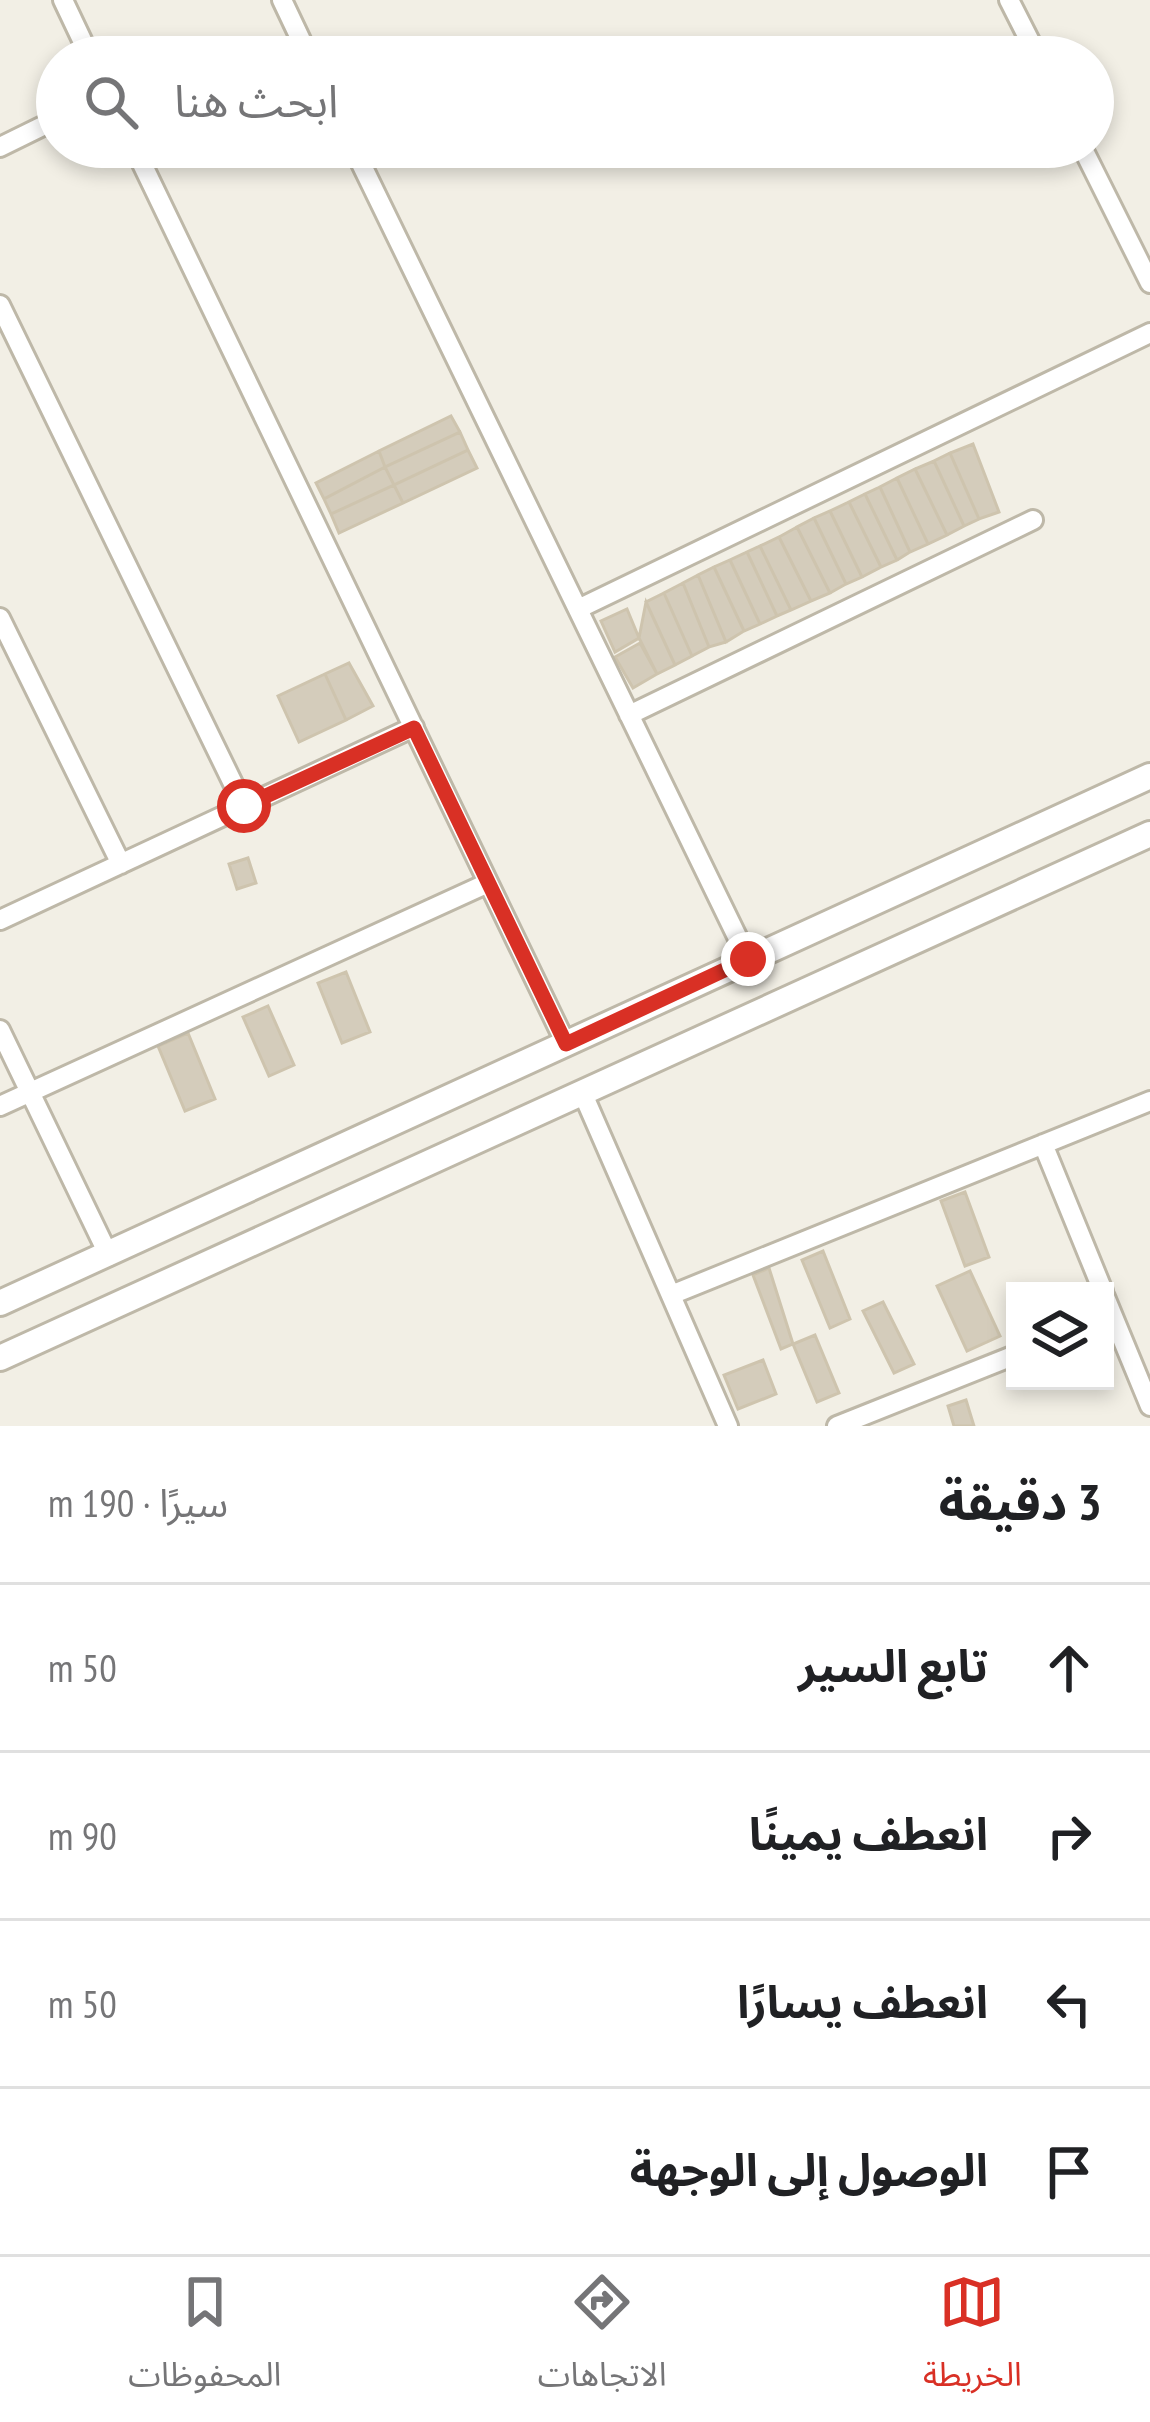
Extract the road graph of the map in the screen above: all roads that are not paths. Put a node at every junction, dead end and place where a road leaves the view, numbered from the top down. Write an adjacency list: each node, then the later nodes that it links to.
1 (63, 0): 4 (street)
2 (282, 0): 5 (street)
3 (1010, 0): 6 (street)
4 (80, 36)
5 (299, 36)
6 (1028, 36)
7 (36, 129): 8 (street)
8 (0, 147)
9 (144, 168): 19 (street)
10 (363, 168): 16 (street)
11 (1092, 168): 12 (street)
12 (1150, 284)
13 (0, 305): 21 (street)
14 (1150, 333): 16 (street)
15 (1034, 520): 18 (street)
16 (578, 609): 18 (street)
17 (0, 618): 23 (street)
18 (629, 716): 26 (street)
19 (414, 728): 21 (street); 24 (street)
20 (1150, 776): 26 (street)
21 (244, 806): 23 (street)
22 (1150, 834): 30 (street)
23 (121, 864): 25 (street)
24 (488, 883): 28 (street); 29 (street)
25 (0, 920)
26 (748, 959): 28 (street)
27 (0, 1030): 29 (street)
28 (566, 1044): 34 (street)
29 (30, 1092): 32 (street); 34 (street)
30 (584, 1094): 36 (street); 39 (street)
31 (1150, 1100): 33 (street)
32 (0, 1106)
33 (1042, 1144): 35 (street); 36 (street)
34 (110, 1256): 37 (street)
35 (1099, 1282)
36 (670, 1295): 42 (street)
37 (0, 1303)
38 (1114, 1329): 41 (street)
39 (0, 1358)
40 (1006, 1359): 43 (street)
41 (1150, 1406)
42 (728, 1426)
43 (837, 1426)

